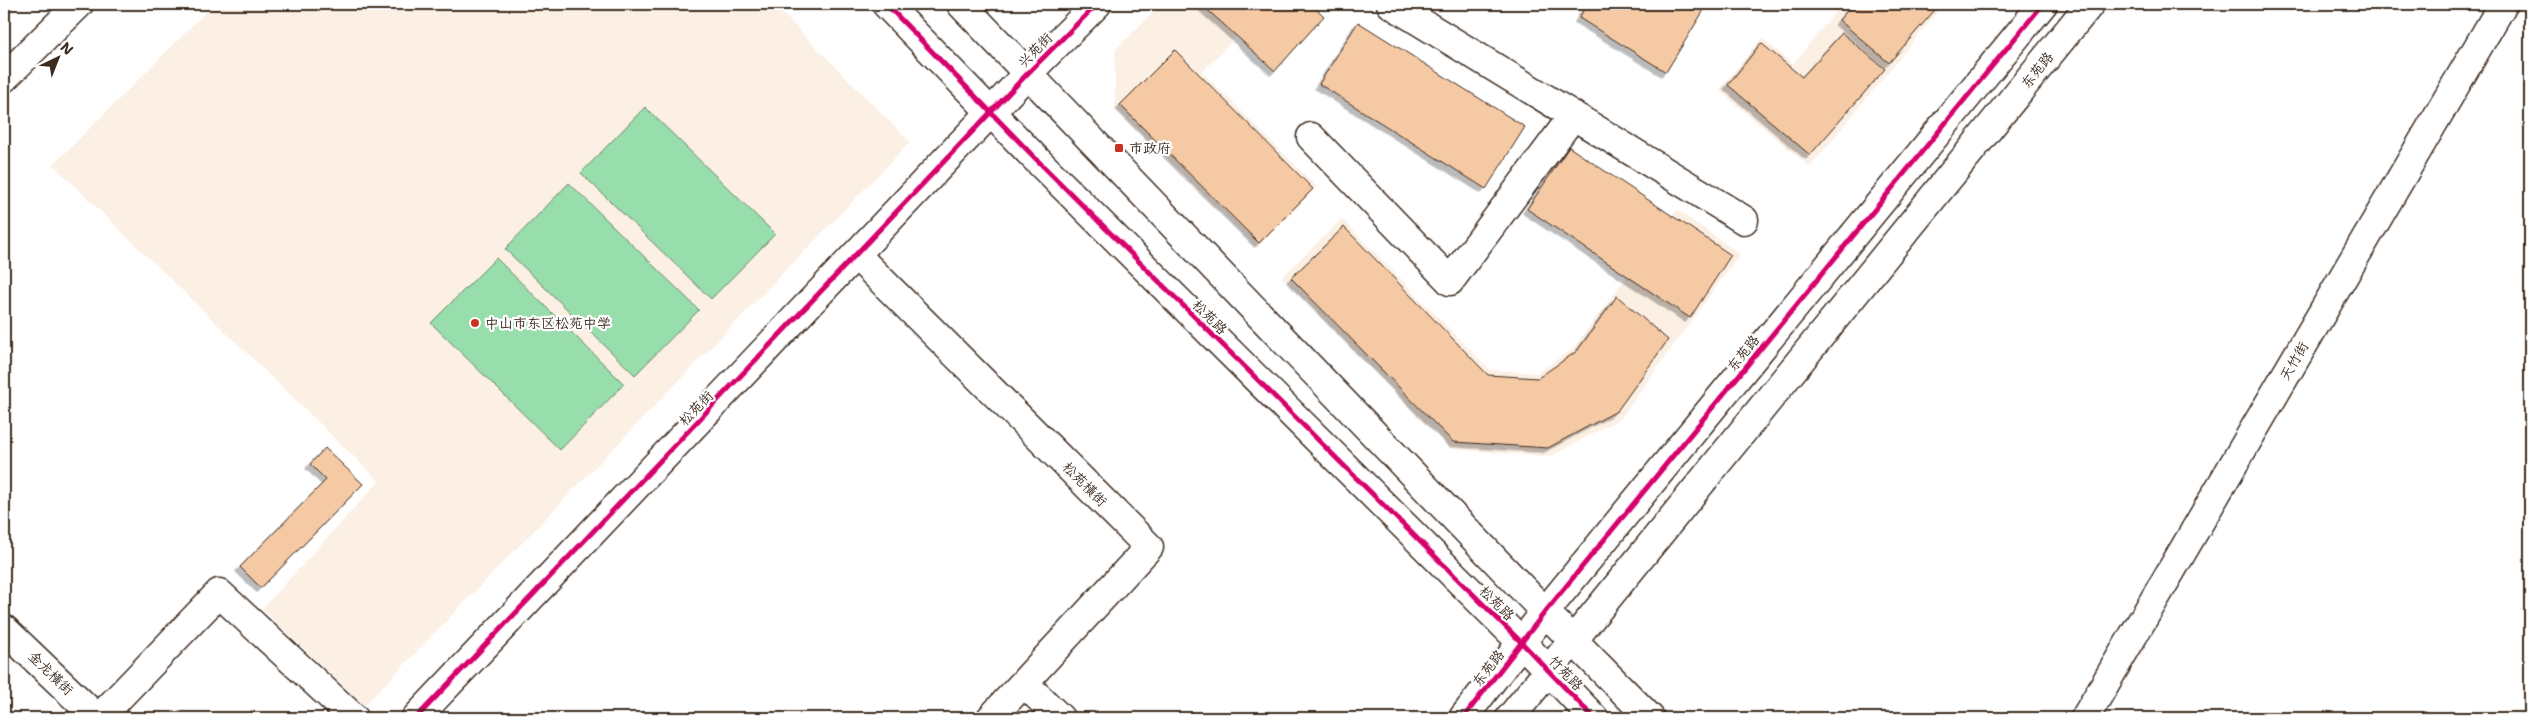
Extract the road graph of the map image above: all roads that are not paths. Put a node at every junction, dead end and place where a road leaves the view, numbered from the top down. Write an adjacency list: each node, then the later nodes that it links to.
1 (79, 4): 10 (street)
2 (886, 4): 11 (street, 松苑路)
3 (961, 4): 9 (street, 松苑路)
4 (1097, 4): 9 (street, 兴苑街)
5 (1391, 4): 12 (street)
6 (2043, 4): 16 (street, 东苑路)
7 (2090, 4): 18 (street, 东苑路)
8 (2503, 4): 31 (street, 天竹街)
9 (1028, 73): 11 (street, 兴苑街); 16 (street, 松苑路)
10 (4, 78)
11 (992, 114): 15 (street, 松苑街); 19 (street, 松苑路)
12 (1573, 116): 13 (street); 14 (street)
13 (1311, 137)
14 (1744, 220)
15 (857, 256): 21 (street, 松苑横街); 24 (street, 松苑街)
16 (1545, 612): 18 (street, 竹苑路); 19 (street, 东苑路)
17 (4, 628): 22 (street, 金龙横街)
18 (1573, 640): 20 (street, 东苑路); 30 (street, 竹苑路)
19 (1522, 643): 20 (street, 竹苑路); 27 (street, 东苑路)
20 (1548, 670): 28 (street, 东苑路); 29 (street, 竹苑路)
21 (1024, 682): 25 (street, 松苑横街); 26 (street)
22 (98, 718): 23 (street)
23 (354, 718)
24 (416, 718)
25 (991, 718)
26 (1060, 718)
27 (1463, 718)
28 (1510, 718)
29 (1594, 718)
30 (1650, 718)
31 (2085, 718)

